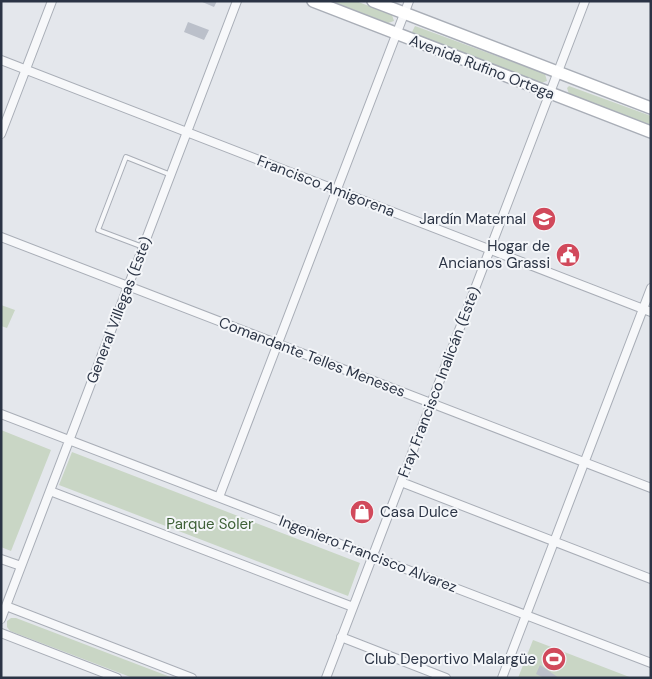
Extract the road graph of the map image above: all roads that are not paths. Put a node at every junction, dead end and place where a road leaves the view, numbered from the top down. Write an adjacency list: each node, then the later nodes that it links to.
1 (52, 1): 10 (street)
2 (237, 1): 14 (street, General Villegas (Este))
3 (313, 1): 8 (main road, Avenida Rufino Ortega)
4 (373, 1): 7 (main road, Avenida Rufino Ortega)
5 (409, 1): 7 (street)
6 (585, 1): 11 (street, Fray Francisco Inalicán (Este))
7 (404, 13): 8 (street); 11 (main road, Avenida Rufino Ortega)
8 (397, 34): 12 (main road, Avenida Rufino Ortega); 18 (street)
9 (1, 60): 10 (street, Francisco Amigorena)
10 (26, 69): 14 (street, Francisco Amigorena); 16 (street)
11 (558, 72): 12 (street, Fray Francisco Inalicán (Este)); 13 (main road, Avenida Rufino Ortega)
12 (550, 93): 15 (main road, Avenida Rufino Ortega); 21 (street, Fray Francisco Inalicán (Este))
13 (651, 108)
14 (187, 132): 17 (street, General Villegas (Este)); 18 (street, Francisco Amigorena)
15 (651, 132)
16 (1, 134)
17 (171, 175): 20 (street, General Villegas (Este)); 20 (lane)
18 (337, 190): 21 (street, Francisco Amigorena); 25 (street)
19 (1, 237): 22 (street, Comandante Telles Meneses)
20 (144, 247): 22 (street, General Villegas (Este))
21 (490, 250): 24 (street, Francisco Amigorena); 26 (street, Fray Francisco Inalicán (Este))
22 (128, 286): 25 (street, Comandante Telles Meneses); 28 (street, General Villegas (Este))
23 (651, 288): 24 (street)
24 (647, 310): 29 (street)
25 (278, 344): 26 (street, Comandante Telles Meneses); 33 (street)
26 (431, 403): 29 (street, Comandante Telles Meneses); 30 (street, Fray Francisco Inalicán (Este))
27 (1, 414): 28 (street, Ingeniero Francisco Alvarez)
28 (70, 440): 32 (street, General Villegas (Este)); 33 (street, Ingeniero Francisco Alvarez)
29 (584, 463): 31 (street, Comandante Telles Meneses); 34 (street)
30 (401, 482): 34 (street); 35 (street, Fray Francisco Inalicán (Este))
31 (651, 488)
32 (50, 491): 37 (street, General Villegas (Este)); 40 (street)
33 (219, 497): 35 (street, Ingeniero Francisco Alvarez)
34 (554, 542): 38 (street); 41 (street)
35 (372, 556): 40 (street, Fray Francisco Inalicán (Este)); 41 (street, Ingeniero Francisco Alvarez)
36 (1, 559): 37 (street)
37 (21, 566): 39 (street, General Villegas (Este))
38 (651, 579)
39 (6, 606): 42 (street, General Villegas (Este)); 47 (street)
40 (353, 607): 44 (street, Fray Francisco Inalicán (Este))
41 (526, 615): 45 (street, Ingeniero Francisco Alvarez); 50 (street)
42 (1, 619)
43 (1, 633): 46 (street)
44 (342, 637): 48 (street, Fray Francisco Inalicán (Este)); 49 (street)
45 (651, 663)
46 (117, 678)
47 (192, 678)
48 (326, 678)
49 (446, 678)
50 (502, 678)

